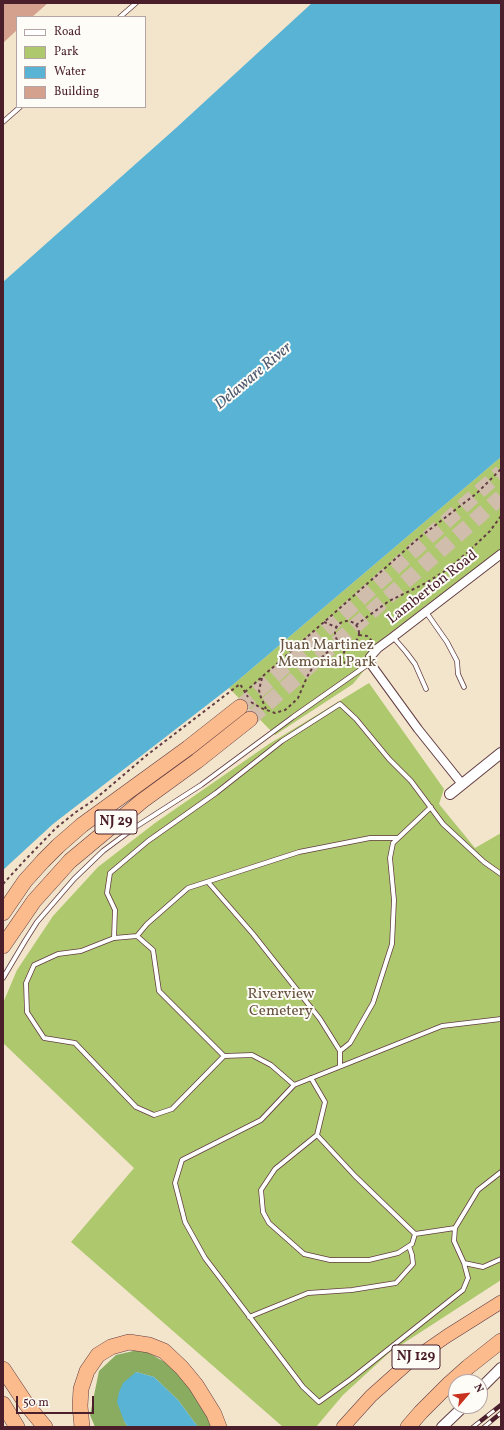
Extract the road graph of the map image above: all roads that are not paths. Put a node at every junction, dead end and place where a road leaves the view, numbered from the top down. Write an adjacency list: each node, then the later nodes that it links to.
1 (136, 3): 2 (lane)
2 (121, 16)
3 (19, 108): 4 (lane)
4 (3, 122)
5 (501, 554): 6 (street, Lamberton Road)
6 (426, 612): 7 (street, Lamberton Road); 9 (lane)
7 (393, 638): 8 (street, Lamberton Road); 10 (lane)
8 (368, 664): 14 (street); 24 (lane)
9 (464, 687)
10 (426, 689)
11 (240, 708): 20 (highway, NJ 29)
12 (250, 719): 23 (highway, NJ 29)
13 (501, 753): 14 (street)
14 (462, 784): 15 (street)
15 (450, 794)
16 (431, 807): 17 (lane); 18 (lane); 22 (lane)
17 (398, 838): 19 (lane); 26 (lane)
18 (501, 874)
19 (208, 882): 21 (lane); 26 (lane)
20 (3, 913)
21 (136, 936): 22 (lane); 27 (lane)
22 (114, 938): 27 (lane)
23 (3, 946)
24 (3, 978)
25 (501, 1019): 28 (lane)
26 (340, 1051): 28 (lane)
27 (224, 1056): 30 (lane)
28 (340, 1066): 29 (lane)
29 (311, 1078): 30 (lane); 31 (lane)
30 (294, 1085): 39 (lane)
31 (317, 1135): 34 (lane); 35 (lane)
32 (501, 1172): 33 (lane)
33 (455, 1228): 34 (lane); 37 (lane)
34 (415, 1234): 35 (lane)
35 (408, 1246): 39 (lane)
36 (501, 1259): 37 (lane)
37 (464, 1263): 39 (lane)
38 (501, 1302): 52 (highway, NJ 129)
39 (249, 1317)
40 (501, 1341): 53 (highway)
41 (501, 1368): 43 (street)
42 (3, 1369): 49 (highway)
43 (488, 1381)
44 (3, 1404): 48 (highway)
45 (456, 1414): 54 (street)
46 (3, 1424): 47 (highway)
47 (6, 1427)
48 (17, 1427)
49 (45, 1427)
50 (82, 1427): 51 (highway)
51 (219, 1427)
52 (343, 1427)
53 (408, 1427)
54 (442, 1427)

